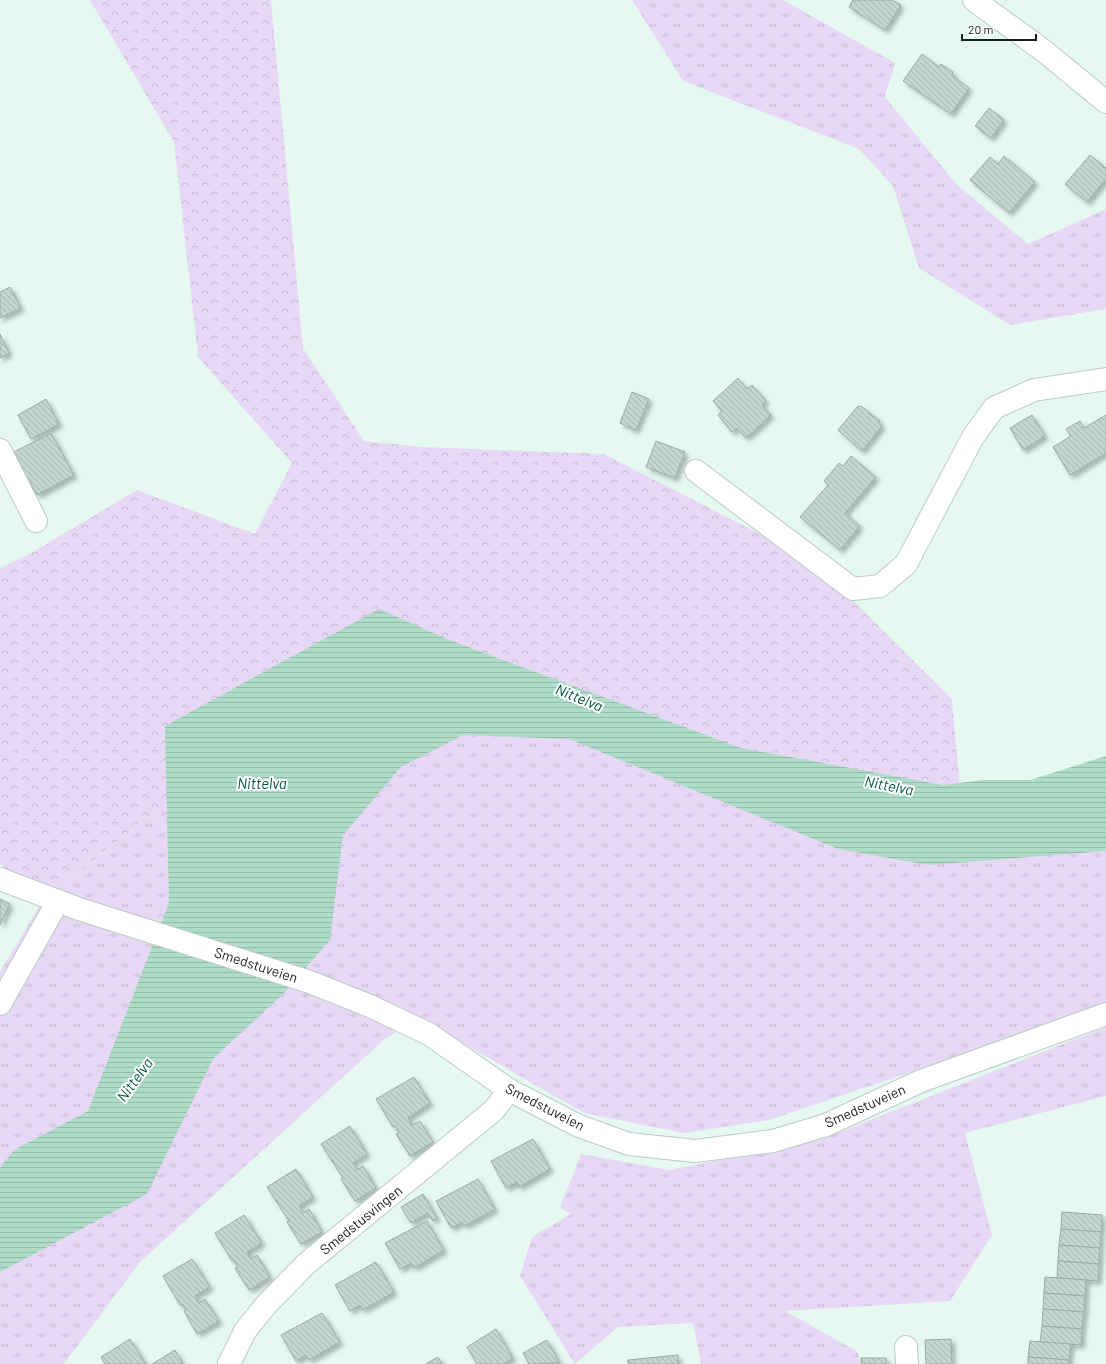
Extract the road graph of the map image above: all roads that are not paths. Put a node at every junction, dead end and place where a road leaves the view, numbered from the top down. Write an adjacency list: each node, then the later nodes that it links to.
1 (974, 0): 2 (street)
2 (1106, 102)
3 (1106, 379): 5 (street)
4 (0, 450): 6 (street)
5 (696, 471)
6 (36, 521)
7 (0, 879): 8 (street, Smedstuveien)
8 (58, 900): 9 (street); 11 (street, Smedstuveien)
9 (0, 1004)
10 (1106, 1014): 11 (street, Smedstuveien)
11 (510, 1090): 12 (street, Smedstusvingen)
12 (229, 1364)

